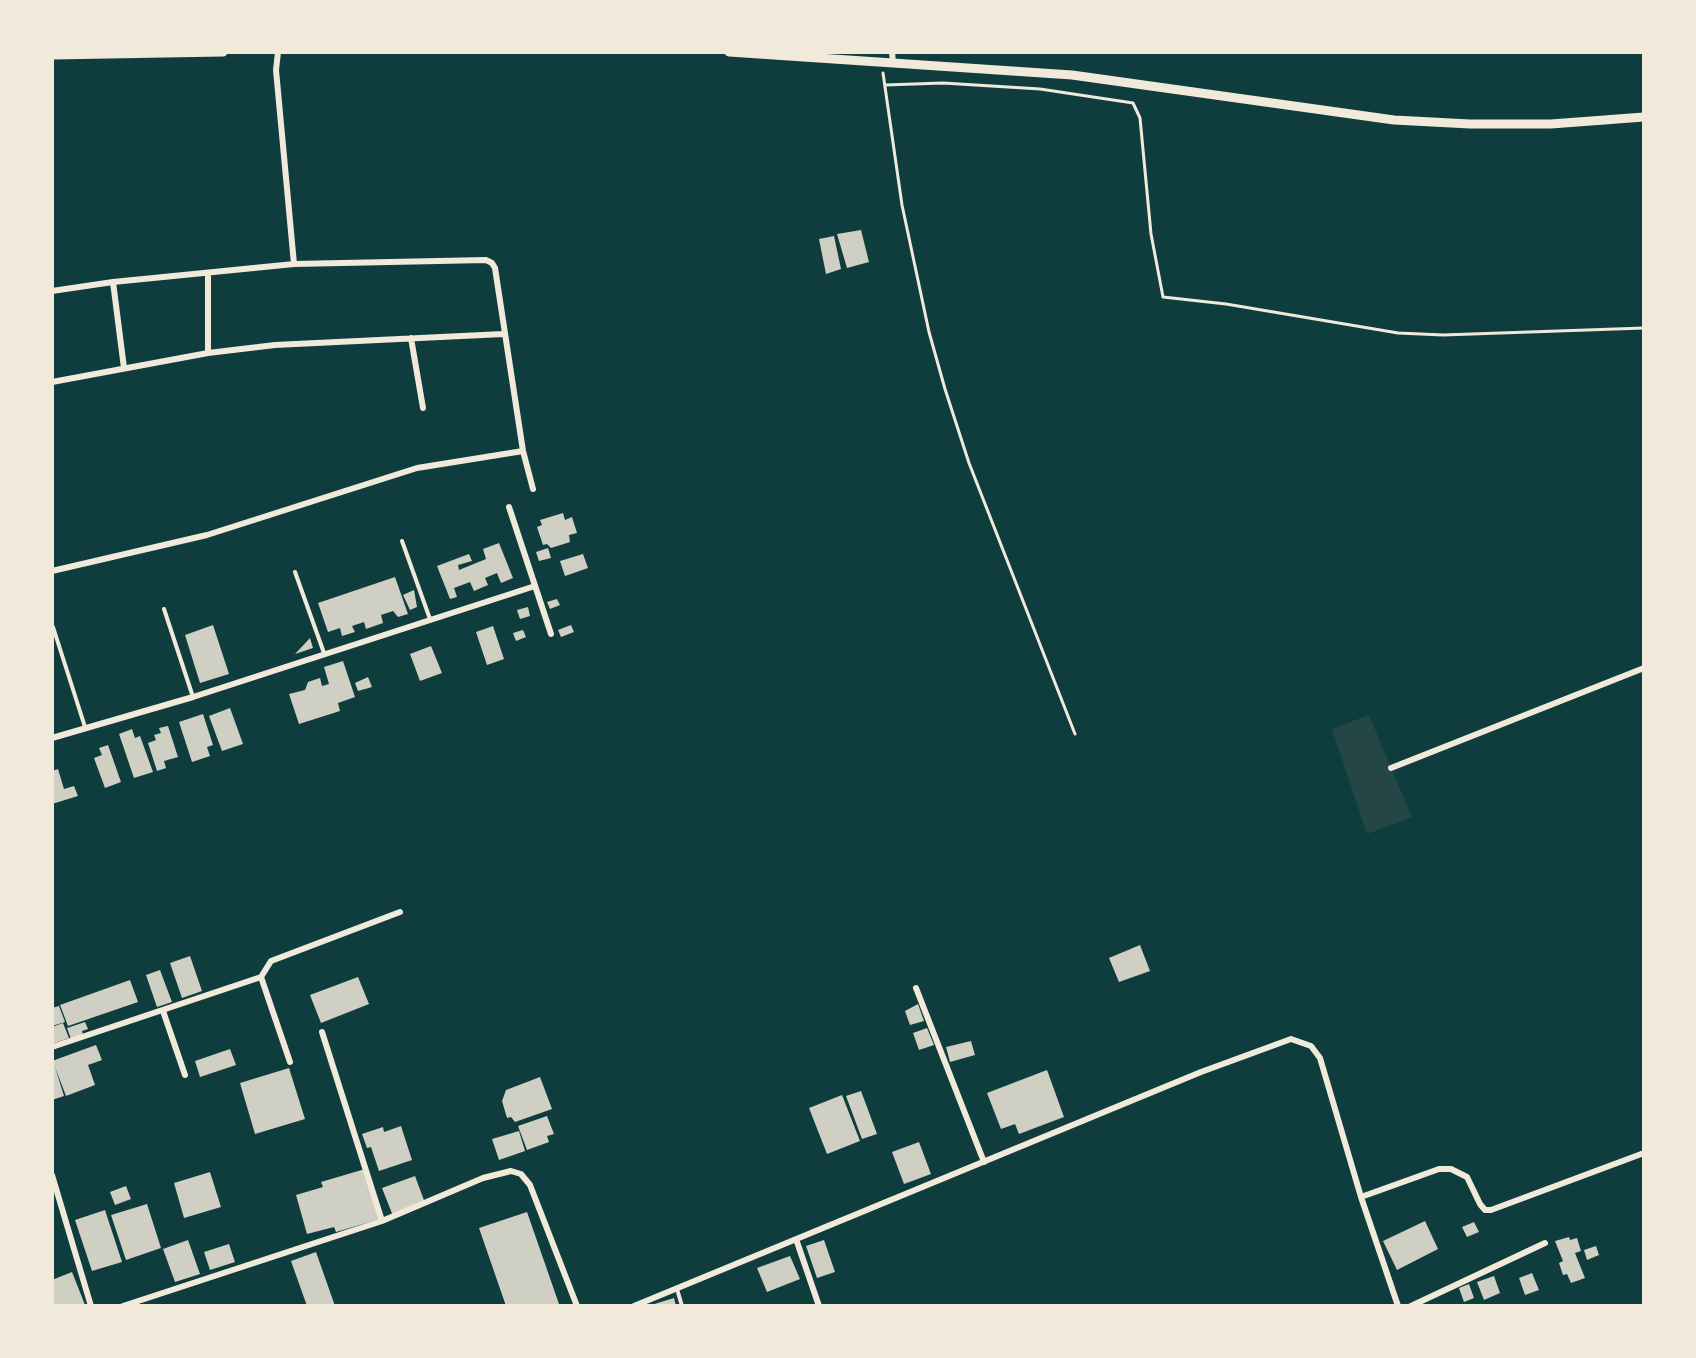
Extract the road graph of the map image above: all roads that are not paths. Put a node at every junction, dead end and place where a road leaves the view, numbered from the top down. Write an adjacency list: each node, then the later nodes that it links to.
1 (224, 52): 4 (street)
2 (278, 52): 7 (street)
3 (729, 52): 5 (street)
4 (52, 55)
5 (892, 58): 6 (street)
6 (1644, 117)
7 (294, 264): 8 (street); 11 (street)
8 (208, 273): 9 (street); 13 (street)
9 (113, 282): 10 (street); 14 (street)
10 (52, 291)
11 (503, 334): 12 (street); 17 (street)
12 (411, 338): 13 (street); 16 (street)
13 (208, 353): 14 (street)
14 (124, 368): 15 (street)
15 (52, 382)
16 (423, 408)
17 (523, 451): 18 (street); 21 (street)
18 (533, 489)
19 (509, 507): 23 (street)
20 (402, 541): 25 (lane)
21 (52, 571)
22 (295, 572): 28 (lane)
23 (535, 586): 25 (street); 27 (street)
24 (164, 609): 30 (lane)
25 (430, 619): 28 (street)
26 (53, 627): 31 (lane)
27 (551, 634)
28 (324, 653): 30 (street)
29 (1644, 668): 33 (street)
30 (193, 696): 31 (street)
31 (85, 727): 32 (street)
32 (52, 738)
33 (1391, 768)
34 (400, 912): 35 (street)
35 (261, 977): 37 (street); 40 (street)
36 (916, 988): 43 (street)
37 (163, 1011): 39 (street); 41 (street)
38 (322, 1032): 46 (street)
39 (52, 1047)
40 (290, 1062)
41 (185, 1075)
42 (1644, 1152): 45 (street)
43 (984, 1162): 45 (street); 47 (street)
44 (52, 1175): 50 (street)
45 (1361, 1197): 56 (street)
46 (382, 1221): 51 (street); 52 (street)
47 (796, 1239): 49 (street); 55 (street)
48 (1545, 1243): 57 (street)
49 (677, 1288): 53 (street); 54 (lane)
50 (91, 1305)
51 (123, 1305)
52 (577, 1305)
53 (634, 1305)
54 (682, 1305)
55 (819, 1305)
56 (1398, 1305)
57 (1411, 1305)

